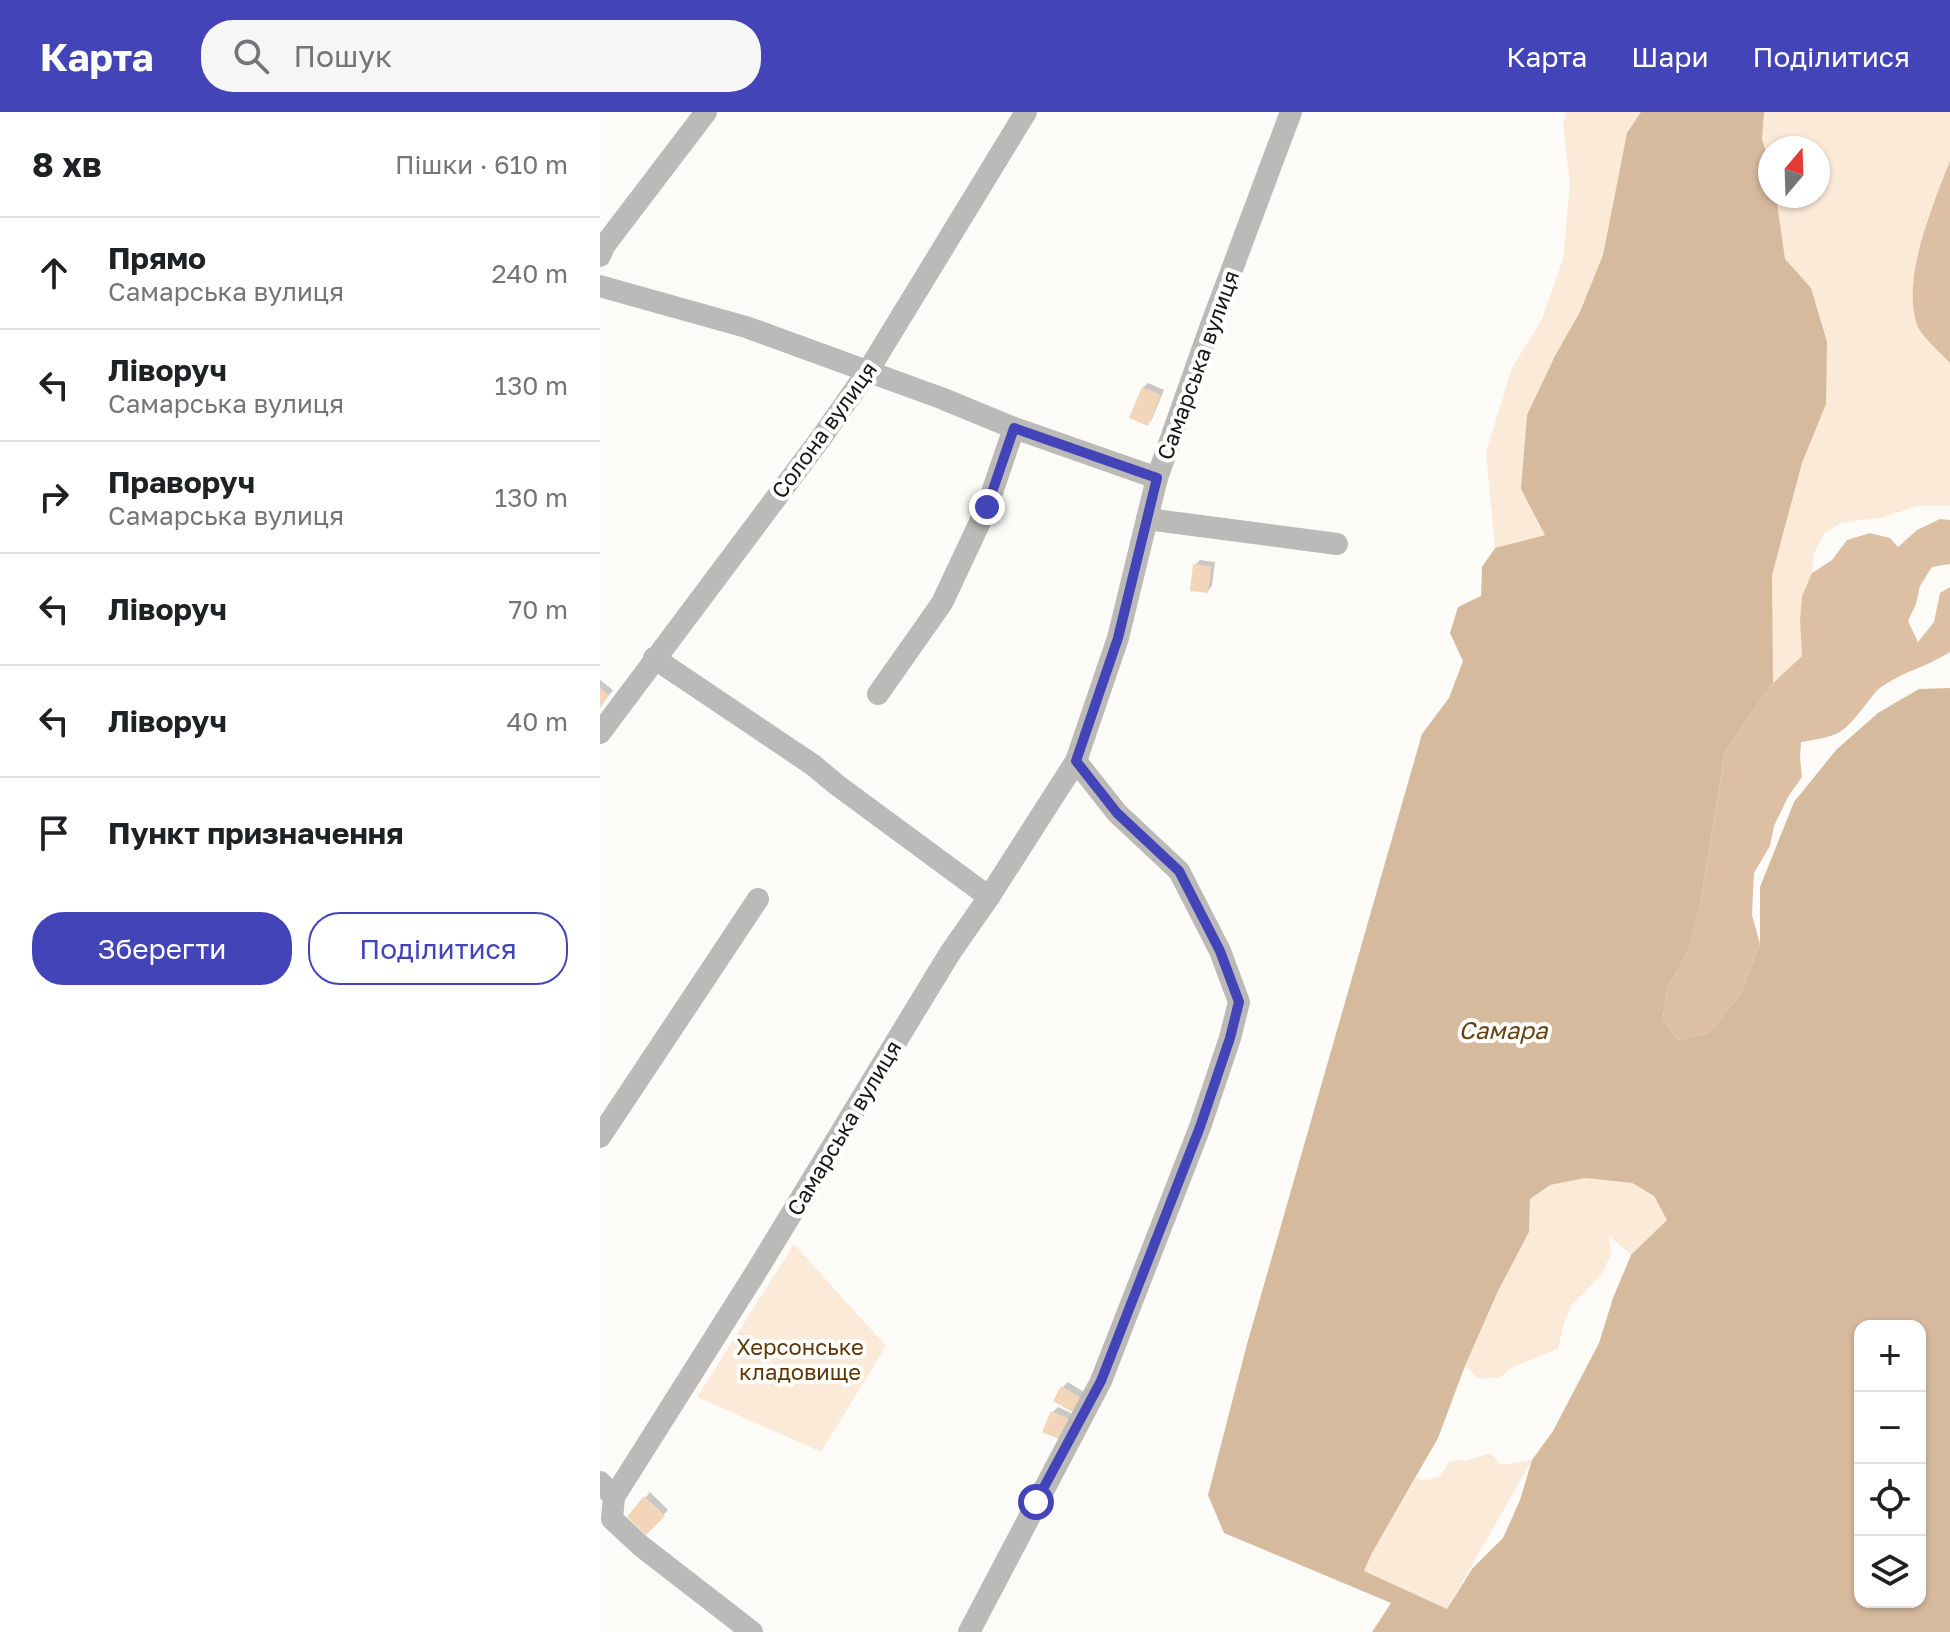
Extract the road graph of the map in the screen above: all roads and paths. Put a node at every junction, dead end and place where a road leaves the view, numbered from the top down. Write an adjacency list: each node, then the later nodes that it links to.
1 (706, 112): 4 (street)
2 (1026, 112): 6 (street, Солона вулиця)
3 (1291, 112): 8 (street, Самарська вулиця)
4 (600, 256)
5 (600, 286): 6 (street)
6 (868, 371): 7 (street); 11 (street, Солона вулиця)
7 (1014, 428): 8 (street); 12 (street)
8 (1157, 478): 9 (street, Самарська вулиця)
9 (1147, 519): 10 (street); 14 (street, Самарська вулиця)
10 (1337, 544)
11 (654, 658): 13 (street, Солона вулиця); 15 (street)
12 (878, 694)
13 (600, 733)
14 (1076, 761): 15 (street, Самарська вулиця); 20 (street)
15 (989, 897): 18 (street, Самарська вулиця)
16 (758, 899): 17 (street)
17 (600, 1137)
18 (607, 1508): 19 (street)
19 (752, 1632)
20 (969, 1632)

